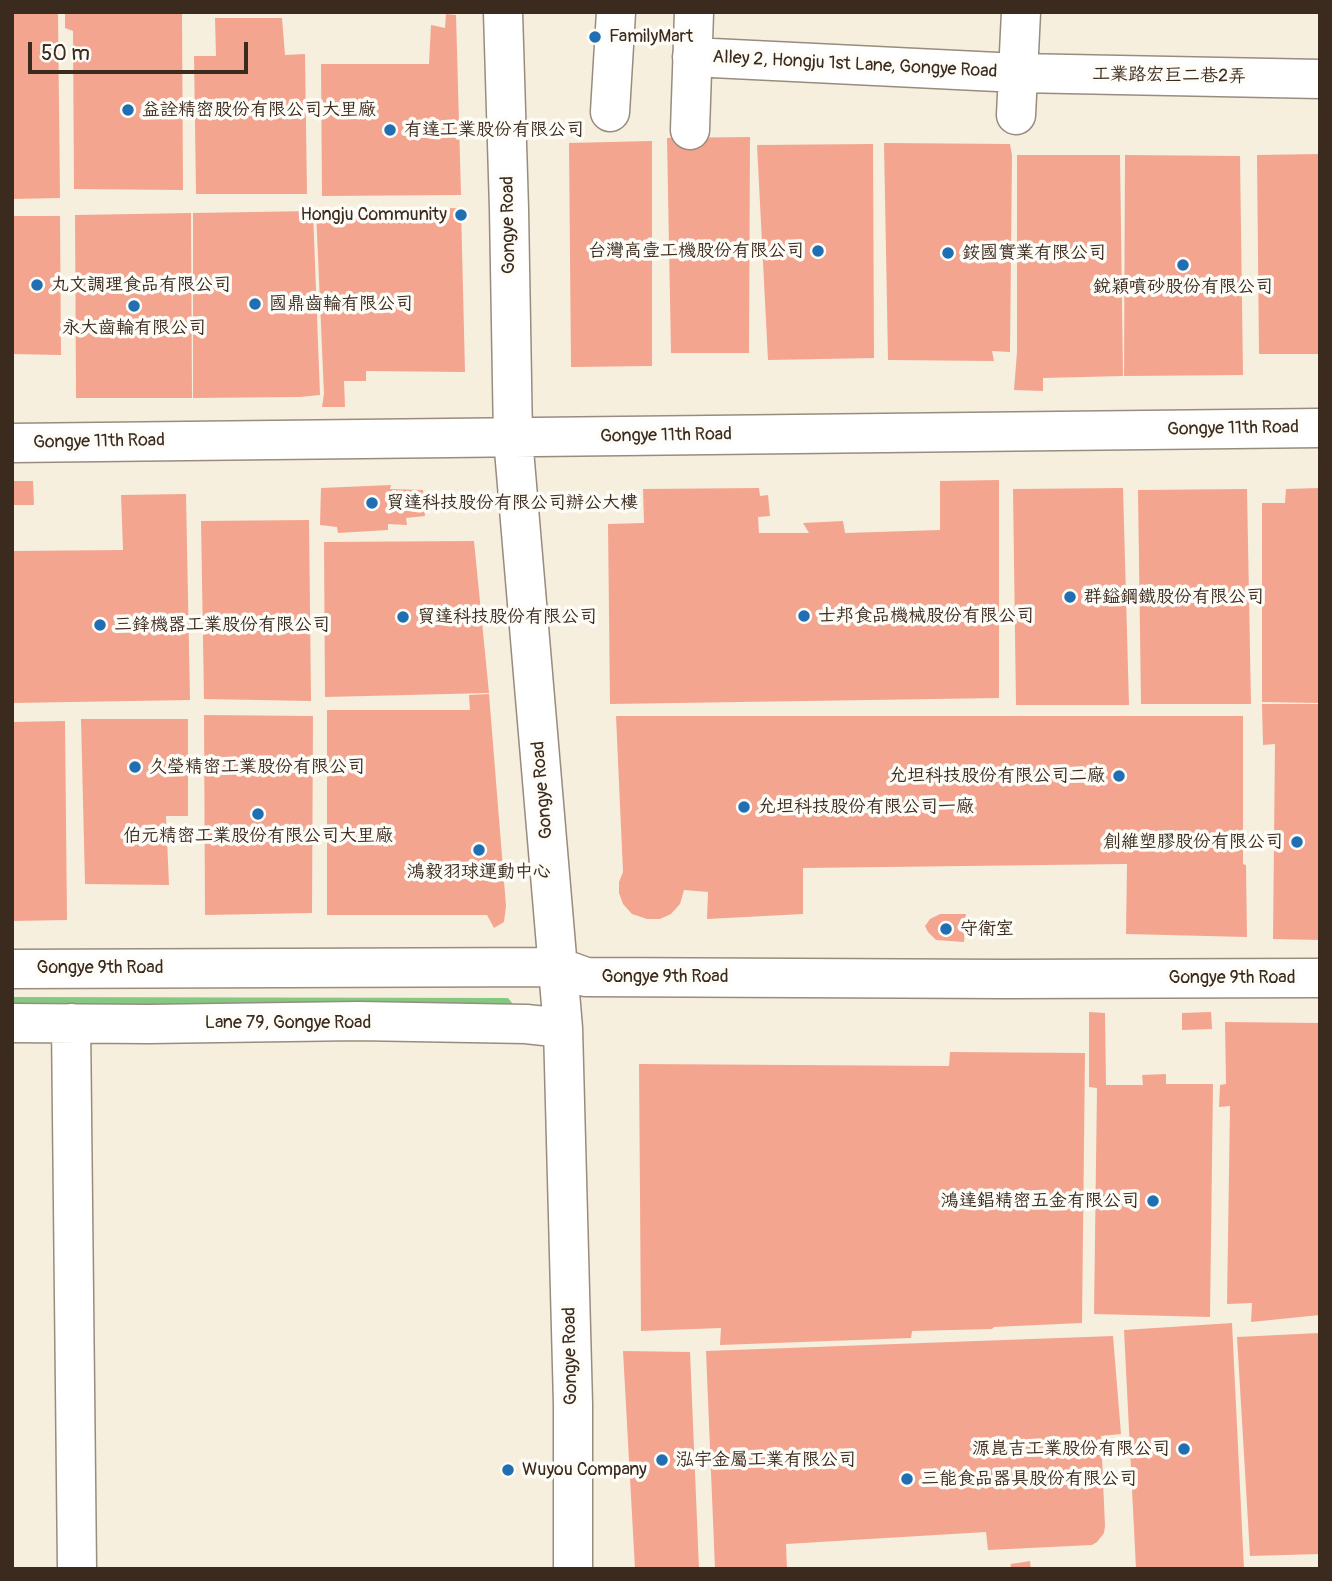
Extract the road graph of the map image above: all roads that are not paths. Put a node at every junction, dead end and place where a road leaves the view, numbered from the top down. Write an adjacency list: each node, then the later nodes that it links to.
1 (503, 12): 12 (street, Gongye Road)
2 (615, 12): 8 (street)
3 (694, 12): 5 (street)
4 (1021, 12): 6 (street)
5 (692, 57): 6 (street, Alley 2, Hongju 1st Lane, Gongye Road); 10 (street)
6 (1018, 73): 7 (street, 工業路宏巨二巷2弄); 9 (street)
7 (1320, 79)
8 (610, 111)
9 (1016, 115)
10 (690, 130)
11 (1320, 428): 12 (street, Gongye 11th Road)
12 (513, 438): 13 (street, Gongye 11th Road); 14 (street, Gongye Road)
13 (12, 443)
14 (558, 967): 15 (street, Gongye 9th Road); 16 (street, Gongye 9th Road); 19 (street, Gongye Road)
15 (12, 969)
16 (1320, 978)
17 (12, 1023): 18 (street, Lane 79, Gongye Road)
18 (71, 1023): 19 (street, Lane 79, Gongye Road); 20 (street)
19 (564, 1027): 21 (street, Gongye Road)
20 (77, 1569)
21 (573, 1569)

